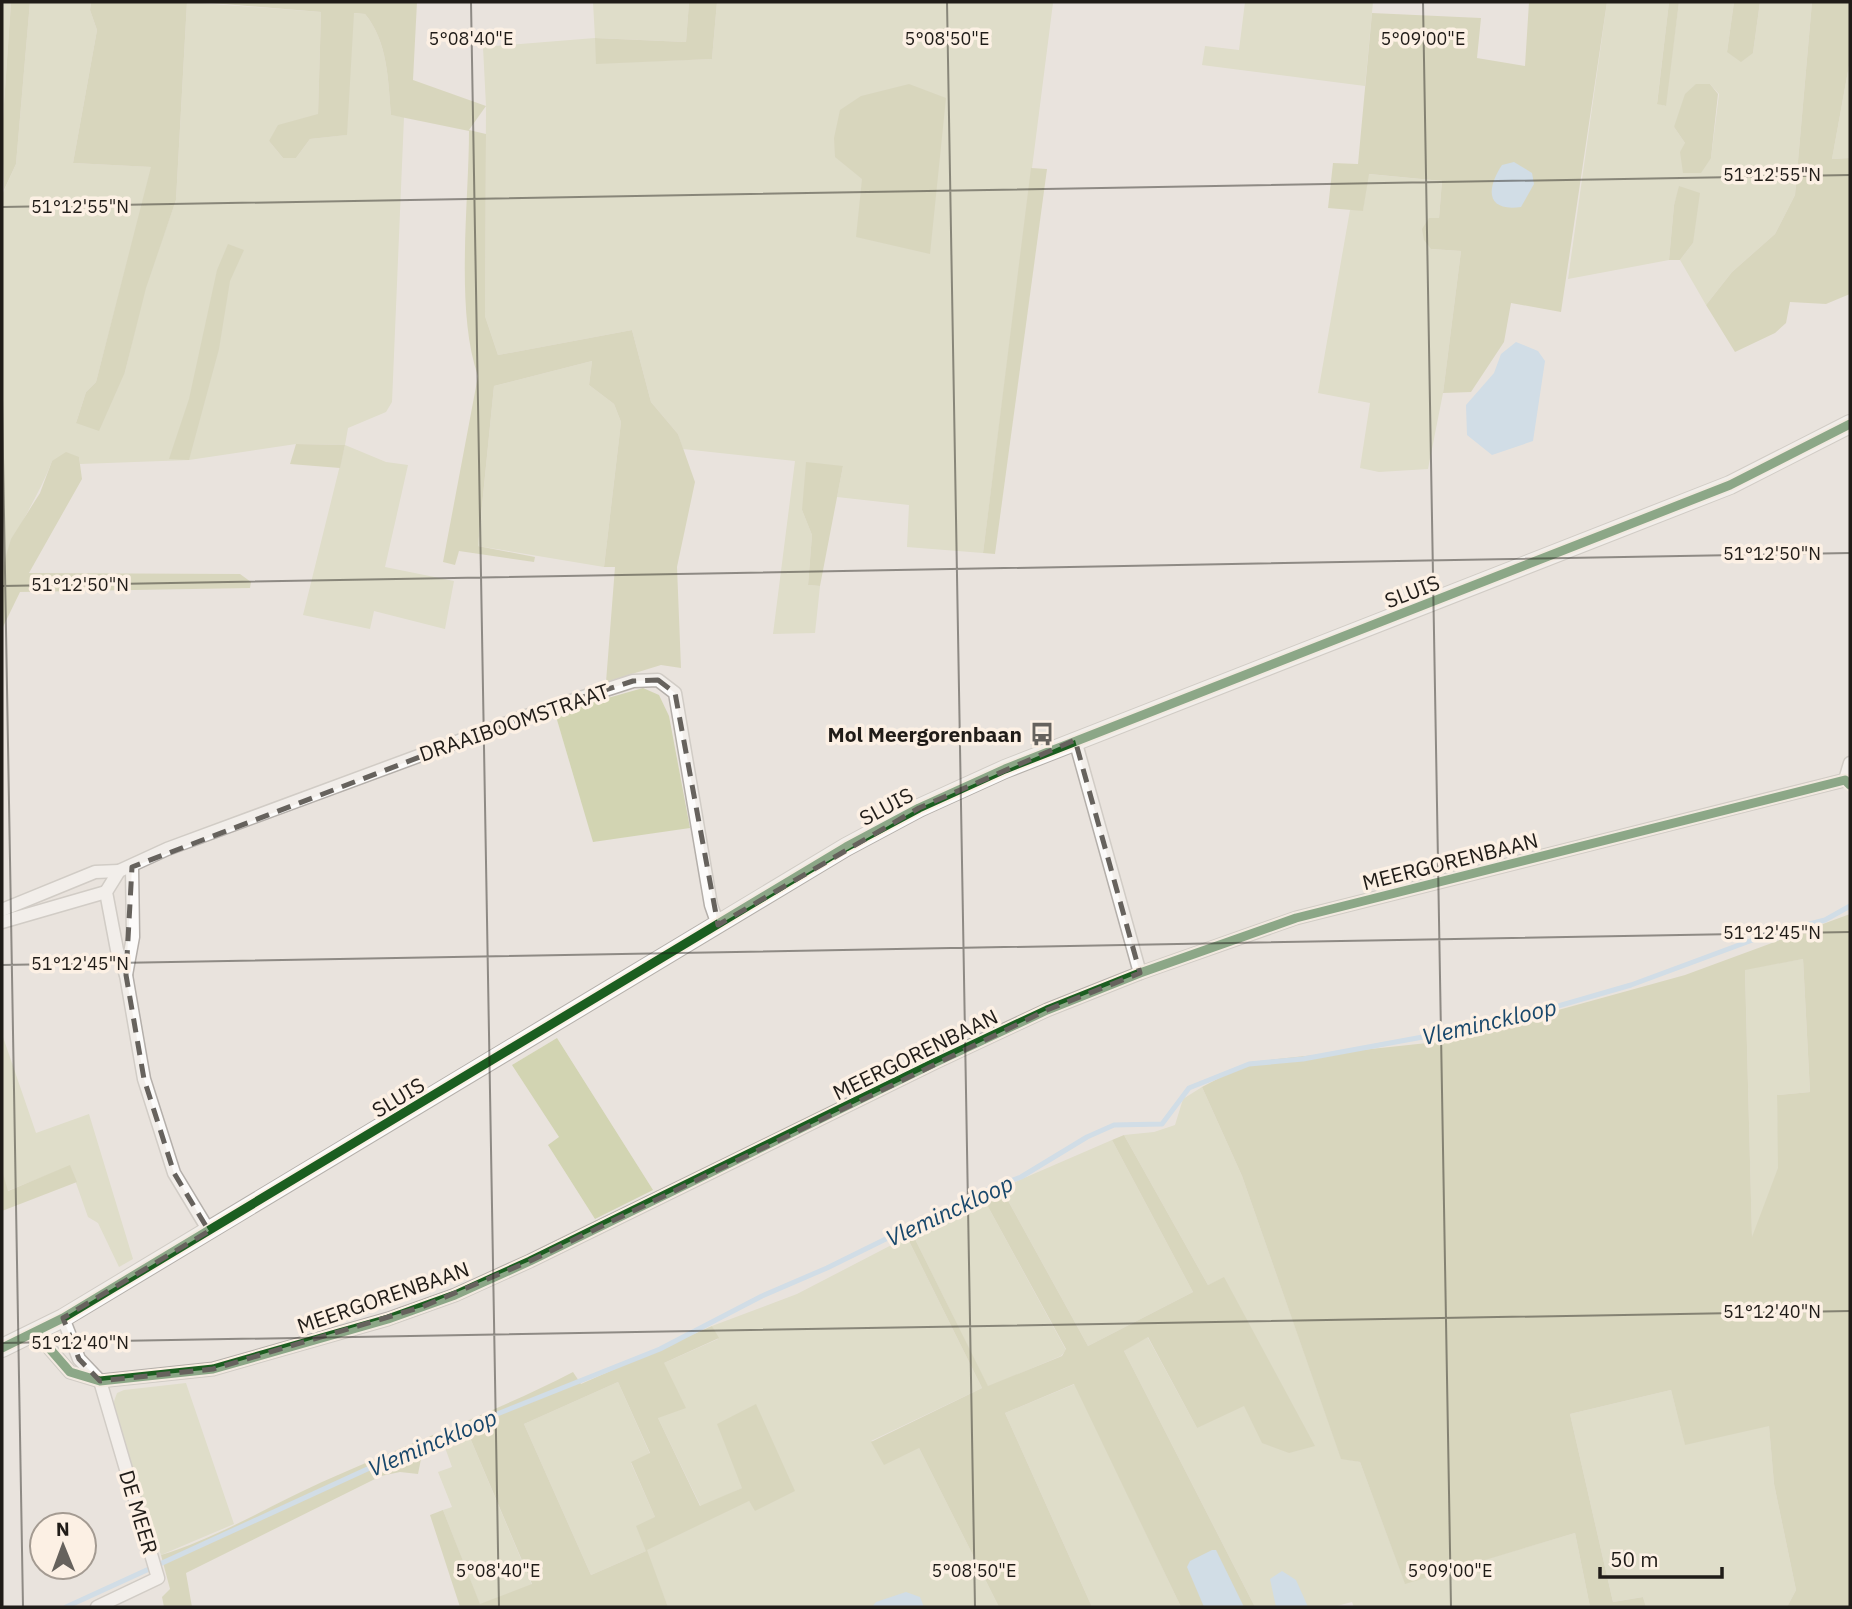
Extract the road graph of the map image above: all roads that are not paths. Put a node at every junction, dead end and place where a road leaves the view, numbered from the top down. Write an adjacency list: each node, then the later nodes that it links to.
1 (1850, 424): 2 (street, SLUIS)
2 (1074, 740): 10 (street, SLUIS); 11 (street)
3 (1850, 763): 4 (street, MEERGORENBAAN)
4 (1847, 783): 11 (street, MEERGORENBAAN)
5 (132, 867): 6 (street, DRAAIBOOMSTRAAT); 10 (street, DRAAIBOOMSTRAAT); 12 (street)
6 (119, 872): 7 (street); 8 (street, DRAAIBOOMSTRAAT)
7 (106, 892): 9 (street); 12 (street)
8 (2, 910)
9 (2, 922)
10 (718, 925): 13 (street, SLUIS)
11 (1140, 973): 17 (street, MEERGORENBAAN)
12 (126, 975): 13 (street)
13 (209, 1231): 14 (street, SLUIS)
14 (63, 1318): 15 (street, SLUIS); 17 (street)
15 (36, 1333): 16 (street, SLUIS); 17 (street, MEERGORENBAAN)
16 (2, 1348)
17 (100, 1381): 18 (street, DE MEER)
18 (97, 1607)

